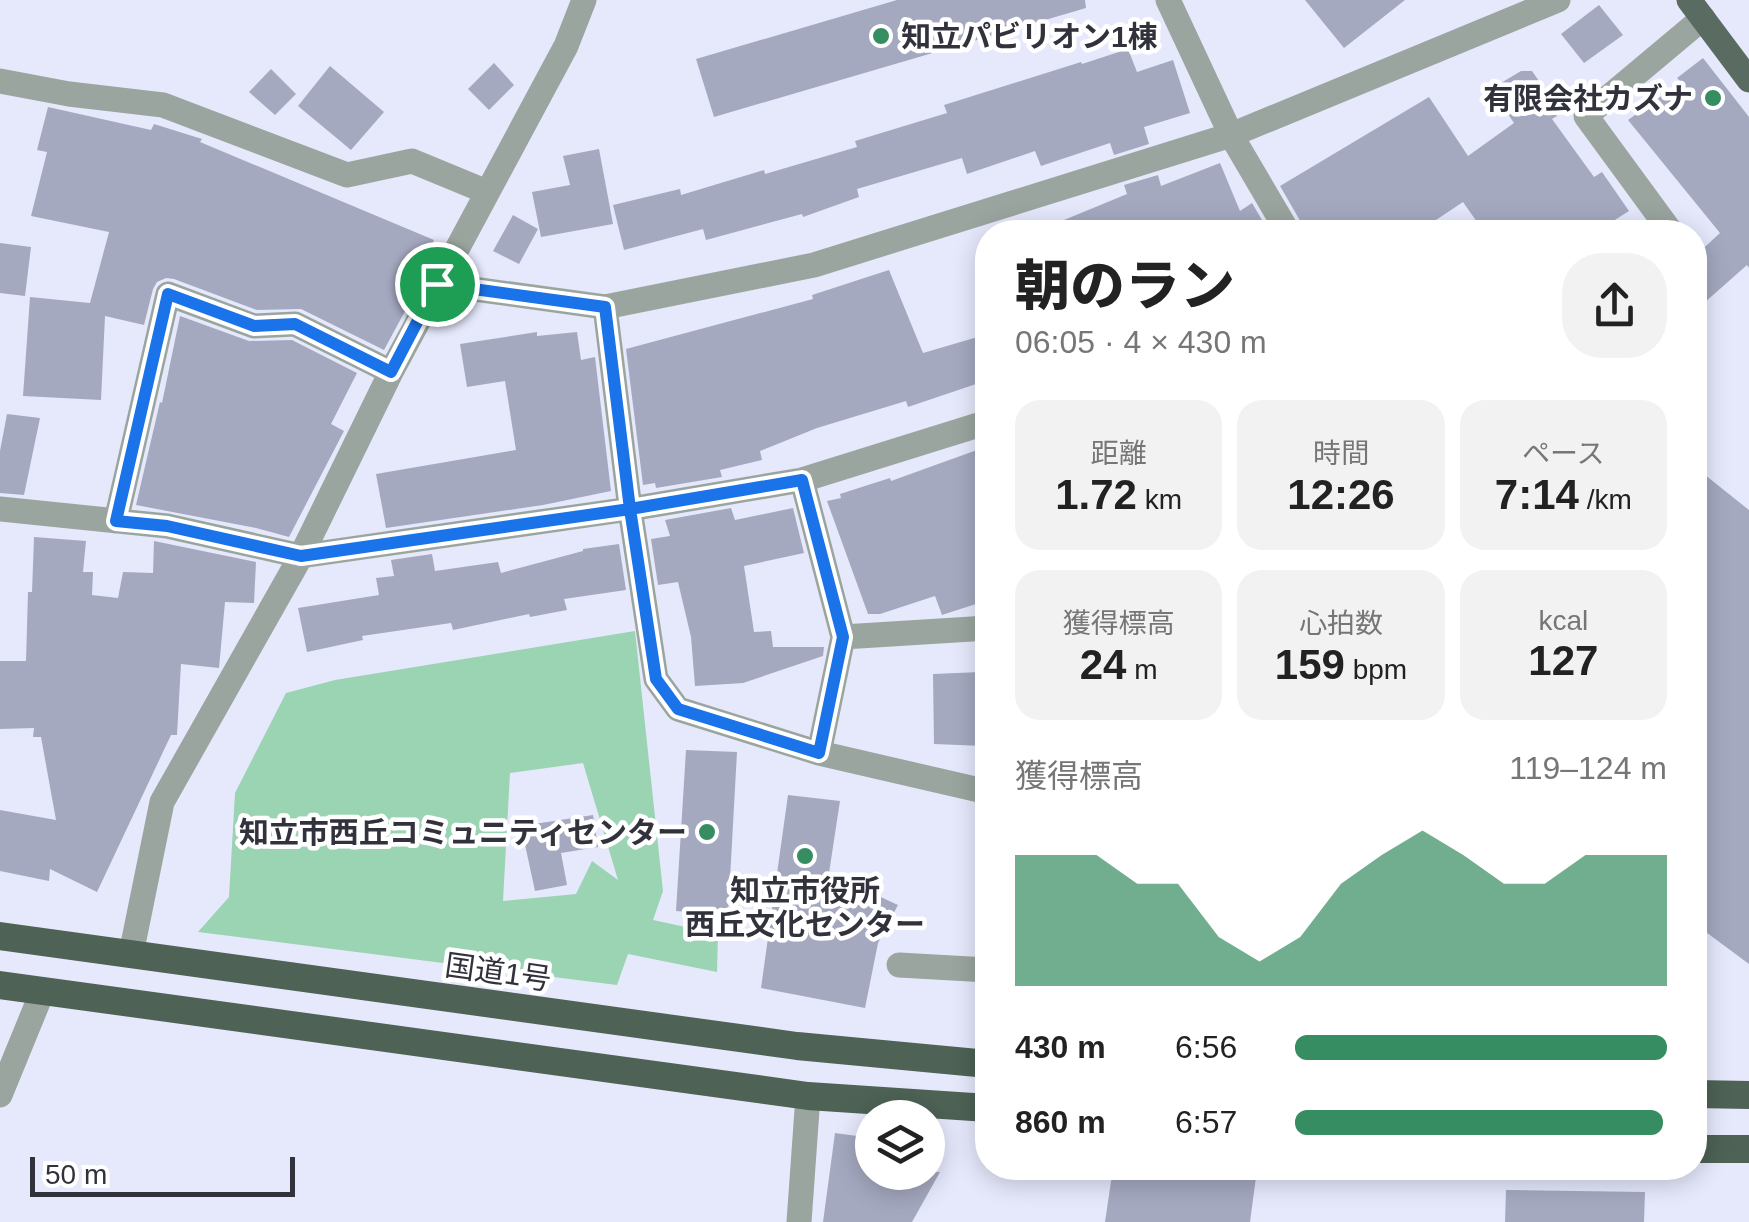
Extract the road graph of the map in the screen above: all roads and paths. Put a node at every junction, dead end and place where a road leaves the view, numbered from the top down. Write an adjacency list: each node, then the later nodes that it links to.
1 (584, 0): 8 (street)
2 (1168, 0): 7 (street)
3 (1558, 0): 7 (street)
4 (1696, 9): 5 (main road); 10 (street)
5 (1749, 80)
6 (0, 81): 8 (street)
7 (1232, 135): 9 (street); 12 (street)
8 (487, 192): 11 (street)
9 (1281, 220)
10 (1662, 220)
11 (437, 284): 12 (street); 13 (street)
12 (605, 307): 17 (street)
13 (391, 372): 18 (street); 19 (street)
14 (975, 426): 15 (street)
15 (802, 480): 17 (street); 21 (street)
16 (0, 508): 18 (street)
17 (630, 509): 19 (street); 22 (street)
18 (116, 521): 19 (street)
19 (301, 556): 25 (street)
20 (975, 629): 21 (street)
21 (843, 637): 22 (street)
22 (819, 753): 23 (street)
23 (975, 789)
24 (0, 936): 25 (highway, 国道1号)
25 (131, 954): 30 (highway, 国道1号)
26 (899, 965): 27 (street)
27 (975, 969)
28 (0, 985): 29 (highway)
29 (43, 990): 32 (street); 34 (highway)
30 (975, 1063)
31 (1707, 1094): 33 (highway)
32 (0, 1095)
33 (1749, 1095)
34 (808, 1096): 35 (highway); 38 (street)
35 (975, 1107)
36 (1707, 1149): 37 (highway)
37 (1749, 1149)
38 (799, 1222)

